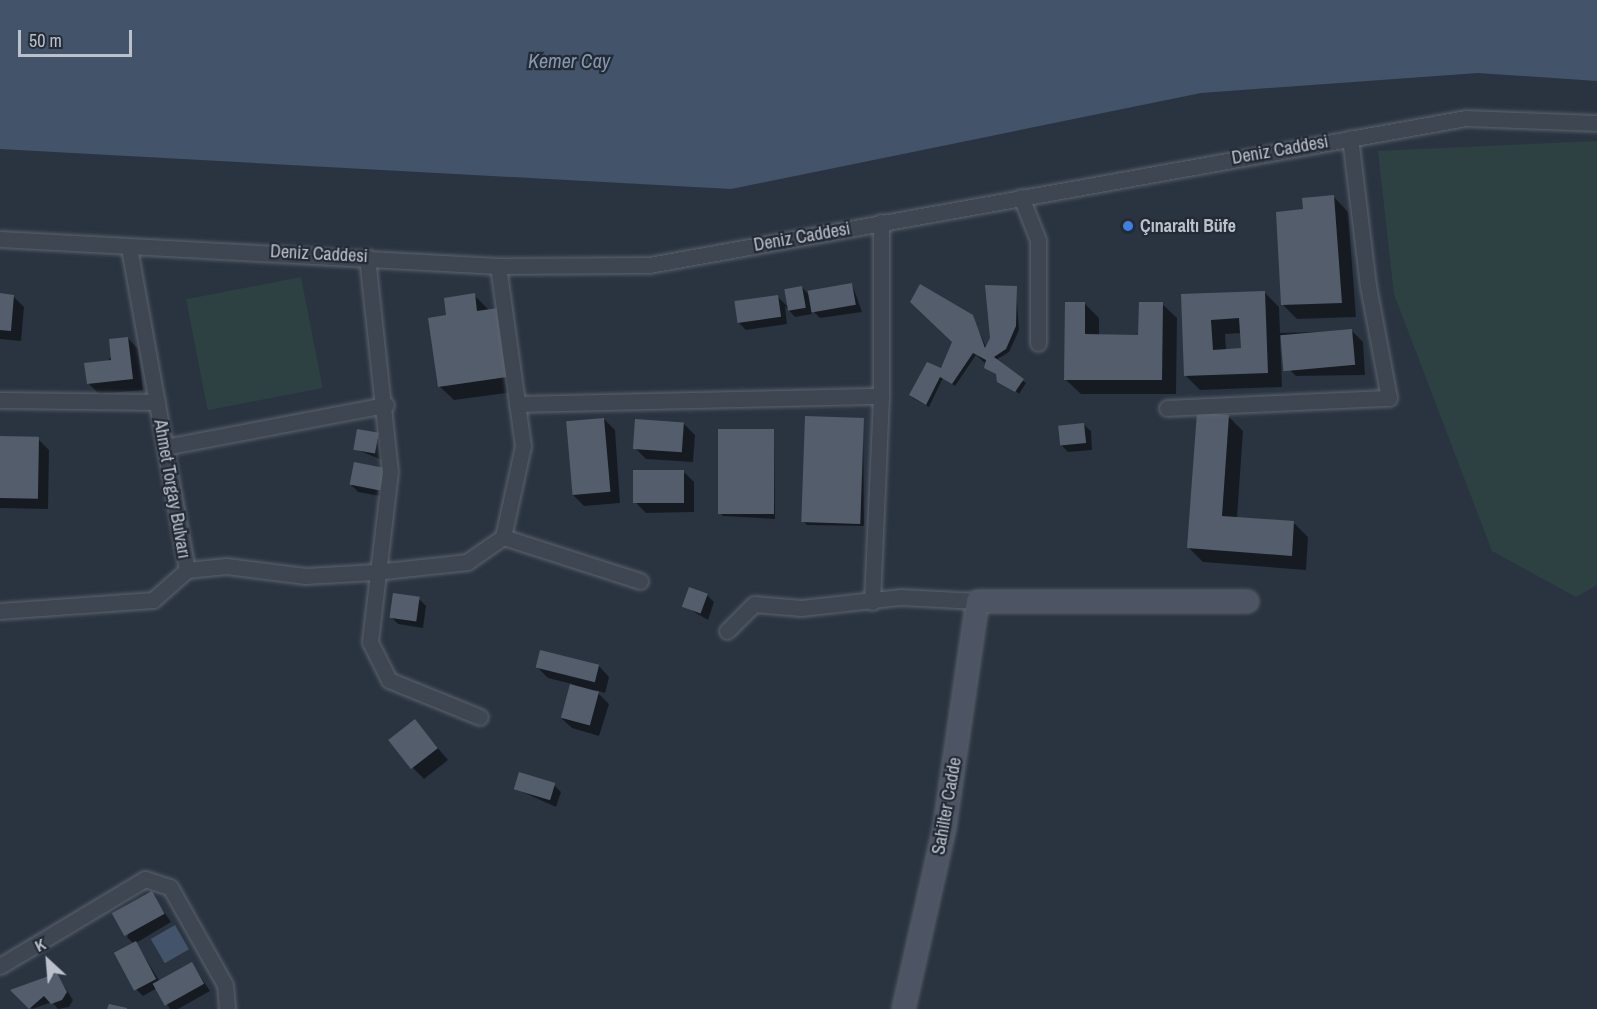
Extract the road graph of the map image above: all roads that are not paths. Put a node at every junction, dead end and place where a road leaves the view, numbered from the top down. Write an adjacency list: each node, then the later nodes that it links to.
1 (1597, 123): 2 (street, Deniz Caddesi)
2 (1350, 138): 3 (street, Deniz Caddesi); 15 (street)
3 (1021, 196): 4 (street, Deniz Caddesi); 9 (street)
4 (881, 222): 8 (street, Deniz Caddesi); 10 (street)
5 (0, 239): 6 (street, Deniz Caddesi)
6 (129, 247): 7 (street, Deniz Caddesi); 12 (street, Ahmet Torgay Bulvarı)
7 (367, 257): 8 (street, Deniz Caddesi); 14 (street)
8 (498, 266): 13 (street)
9 (1038, 343)
10 (881, 396): 13 (street); 23 (street)
11 (0, 400): 12 (street)
12 (157, 402): 16 (street, Ahmet Torgay Bulvarı)
13 (517, 404): 17 (street)
14 (386, 405): 16 (street); 19 (street)
15 (1167, 408)
16 (165, 447): 18 (street, Ahmet Torgay Bulvarı)
17 (503, 537): 19 (street); 20 (street)
18 (187, 570): 19 (street); 24 (street, Ahmet Torgay Bulvarı)
19 (375, 572): 26 (street)
20 (640, 581)
21 (977, 600): 22 (street); 23 (street); 29 (street, Sahilter Cadde)
22 (1247, 601)
23 (872, 602): 25 (street)
24 (0, 611)
25 (727, 631)
26 (480, 717)
27 (0, 966): 28 (street)
28 (222, 1007)
29 (903, 1009)

